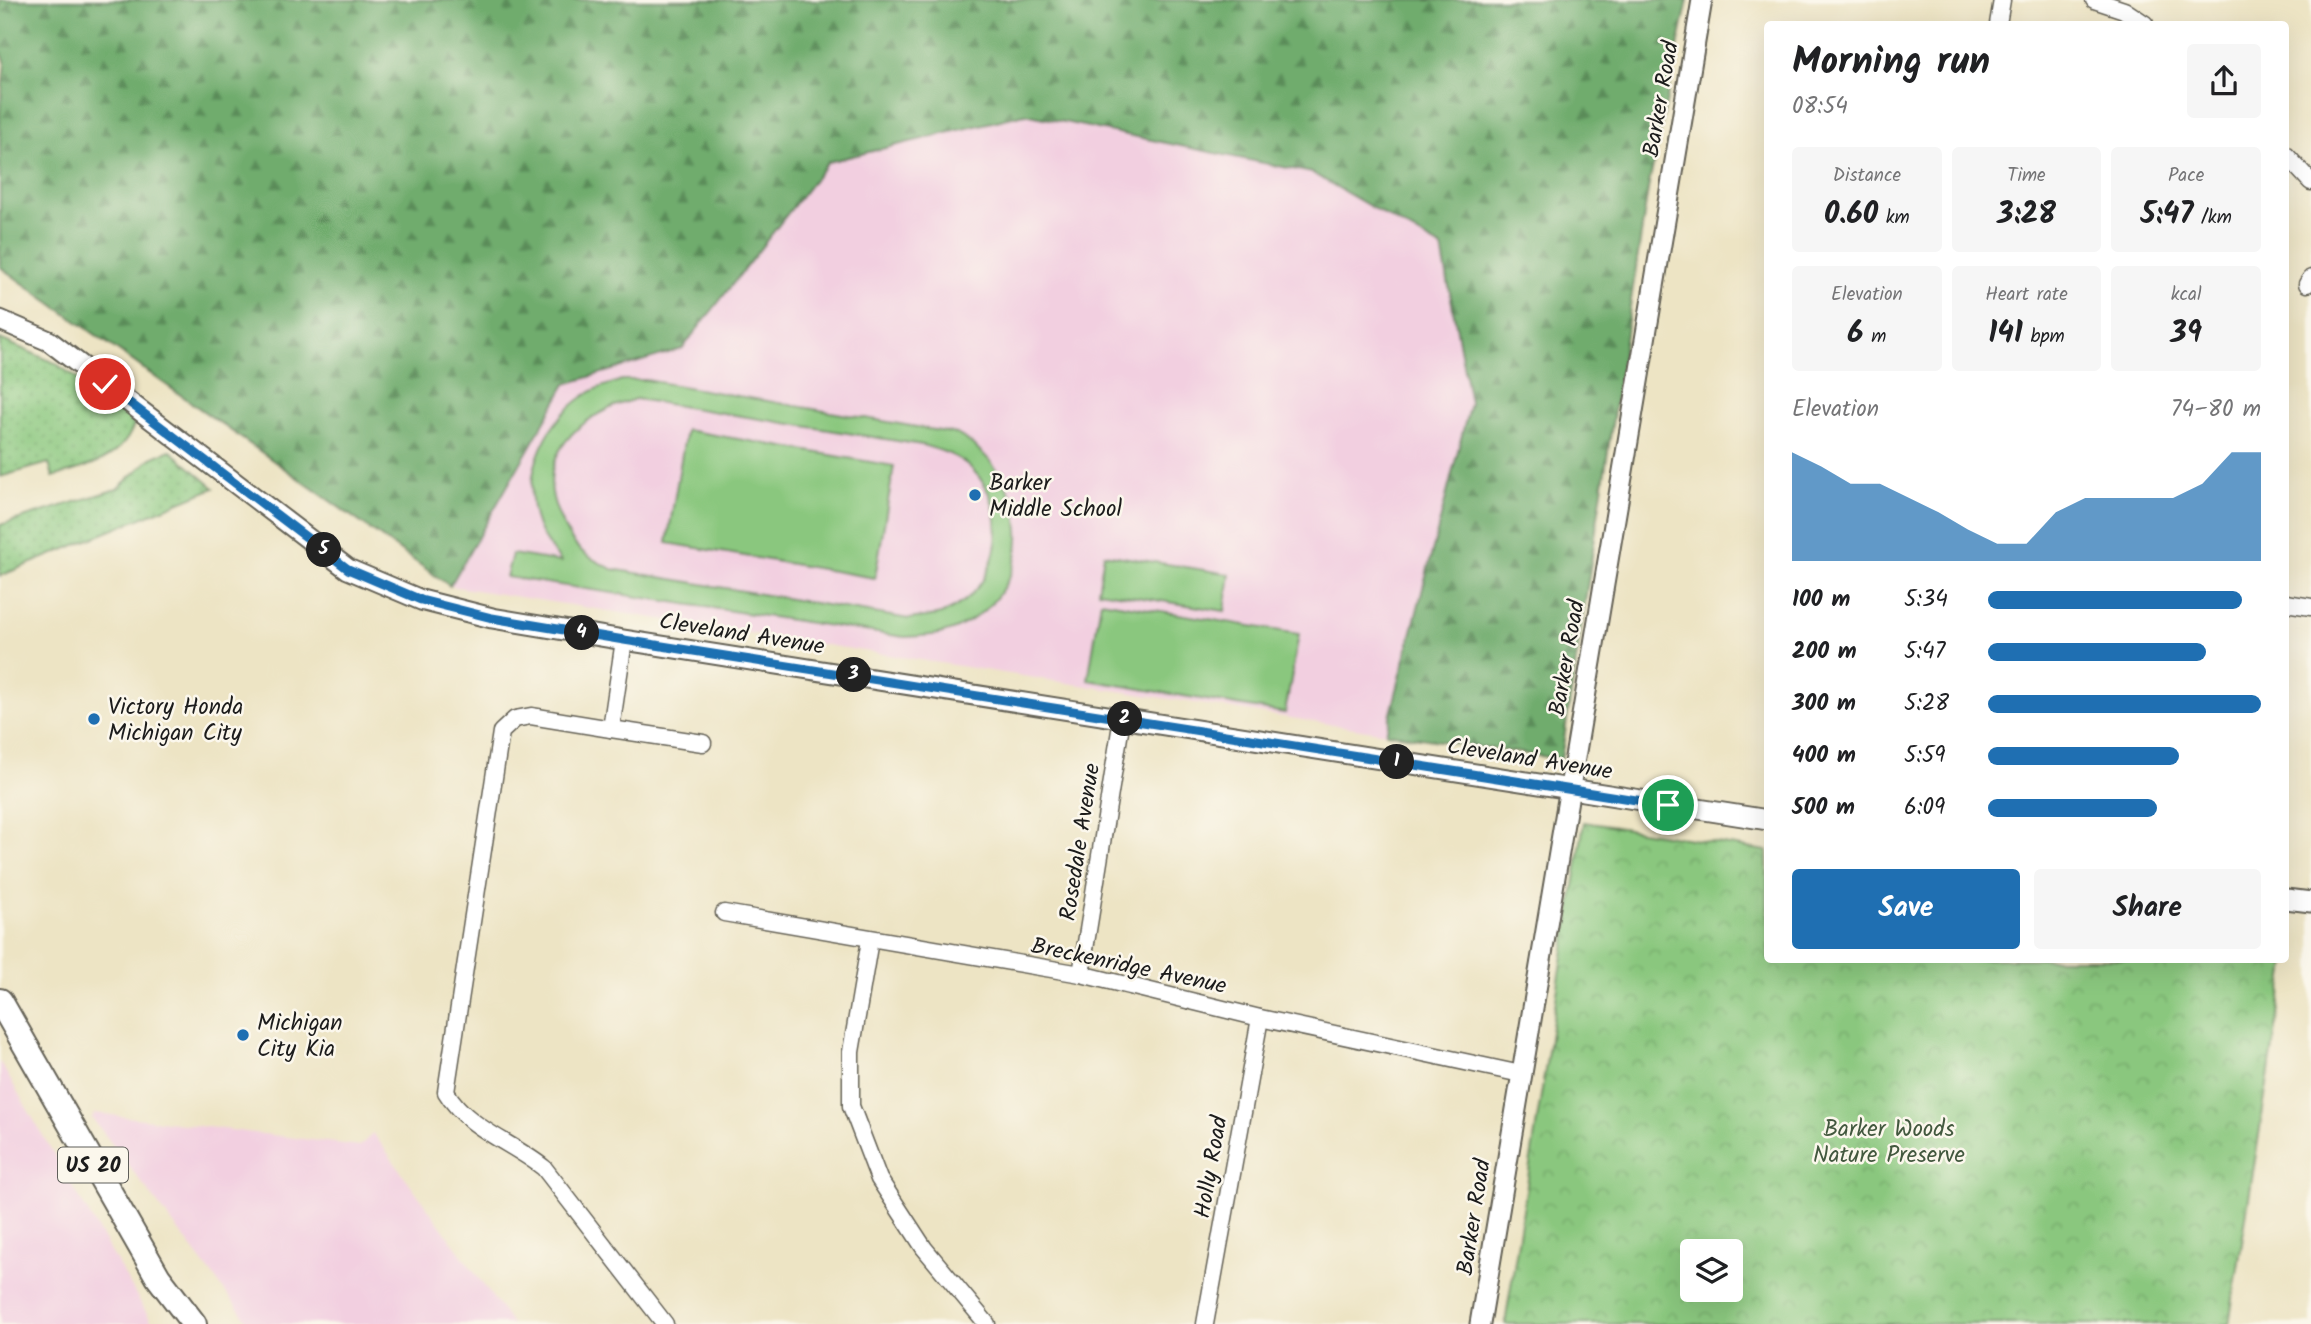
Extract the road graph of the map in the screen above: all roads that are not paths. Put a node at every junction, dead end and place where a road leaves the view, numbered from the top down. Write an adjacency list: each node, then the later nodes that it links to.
1 (1702, 0): 15 (street, Barker Road)
2 (2002, 0): 4 (street)
3 (2094, 0): 5 (street)
4 (1998, 21)
5 (2140, 21)
6 (2289, 158): 7 (street)
7 (2311, 182)
8 (0, 320): 11 (street, Cleveland Avenue)
9 (2289, 603): 10 (street)
10 (2311, 607)
11 (624, 640): 12 (street, Cleveland Avenue); 13 (street)
12 (1122, 718): 15 (street, Cleveland Avenue); 21 (street, Rosedale Avenue)
13 (611, 729): 14 (street); 26 (street)
14 (704, 743)
15 (1569, 789): 16 (street, Cleveland Avenue); 24 (street, Barker Road)
16 (1764, 819)
17 (2289, 899): 18 (street)
18 (2311, 902)
19 (724, 914): 20 (street, Breckenridge Avenue)
20 (870, 940): 21 (street, Breckenridge Avenue); 27 (street)
21 (1081, 974): 23 (street, Breckenridge Avenue)
22 (0, 1000): 25 (main road, US 20)
23 (1260, 1018): 24 (street, Breckenridge Avenue); 28 (street, Holly Road)
24 (1521, 1074): 29 (street, Barker Road)
25 (194, 1324)
26 (665, 1324)
27 (987, 1324)
28 (1205, 1324)
29 (1480, 1324)

